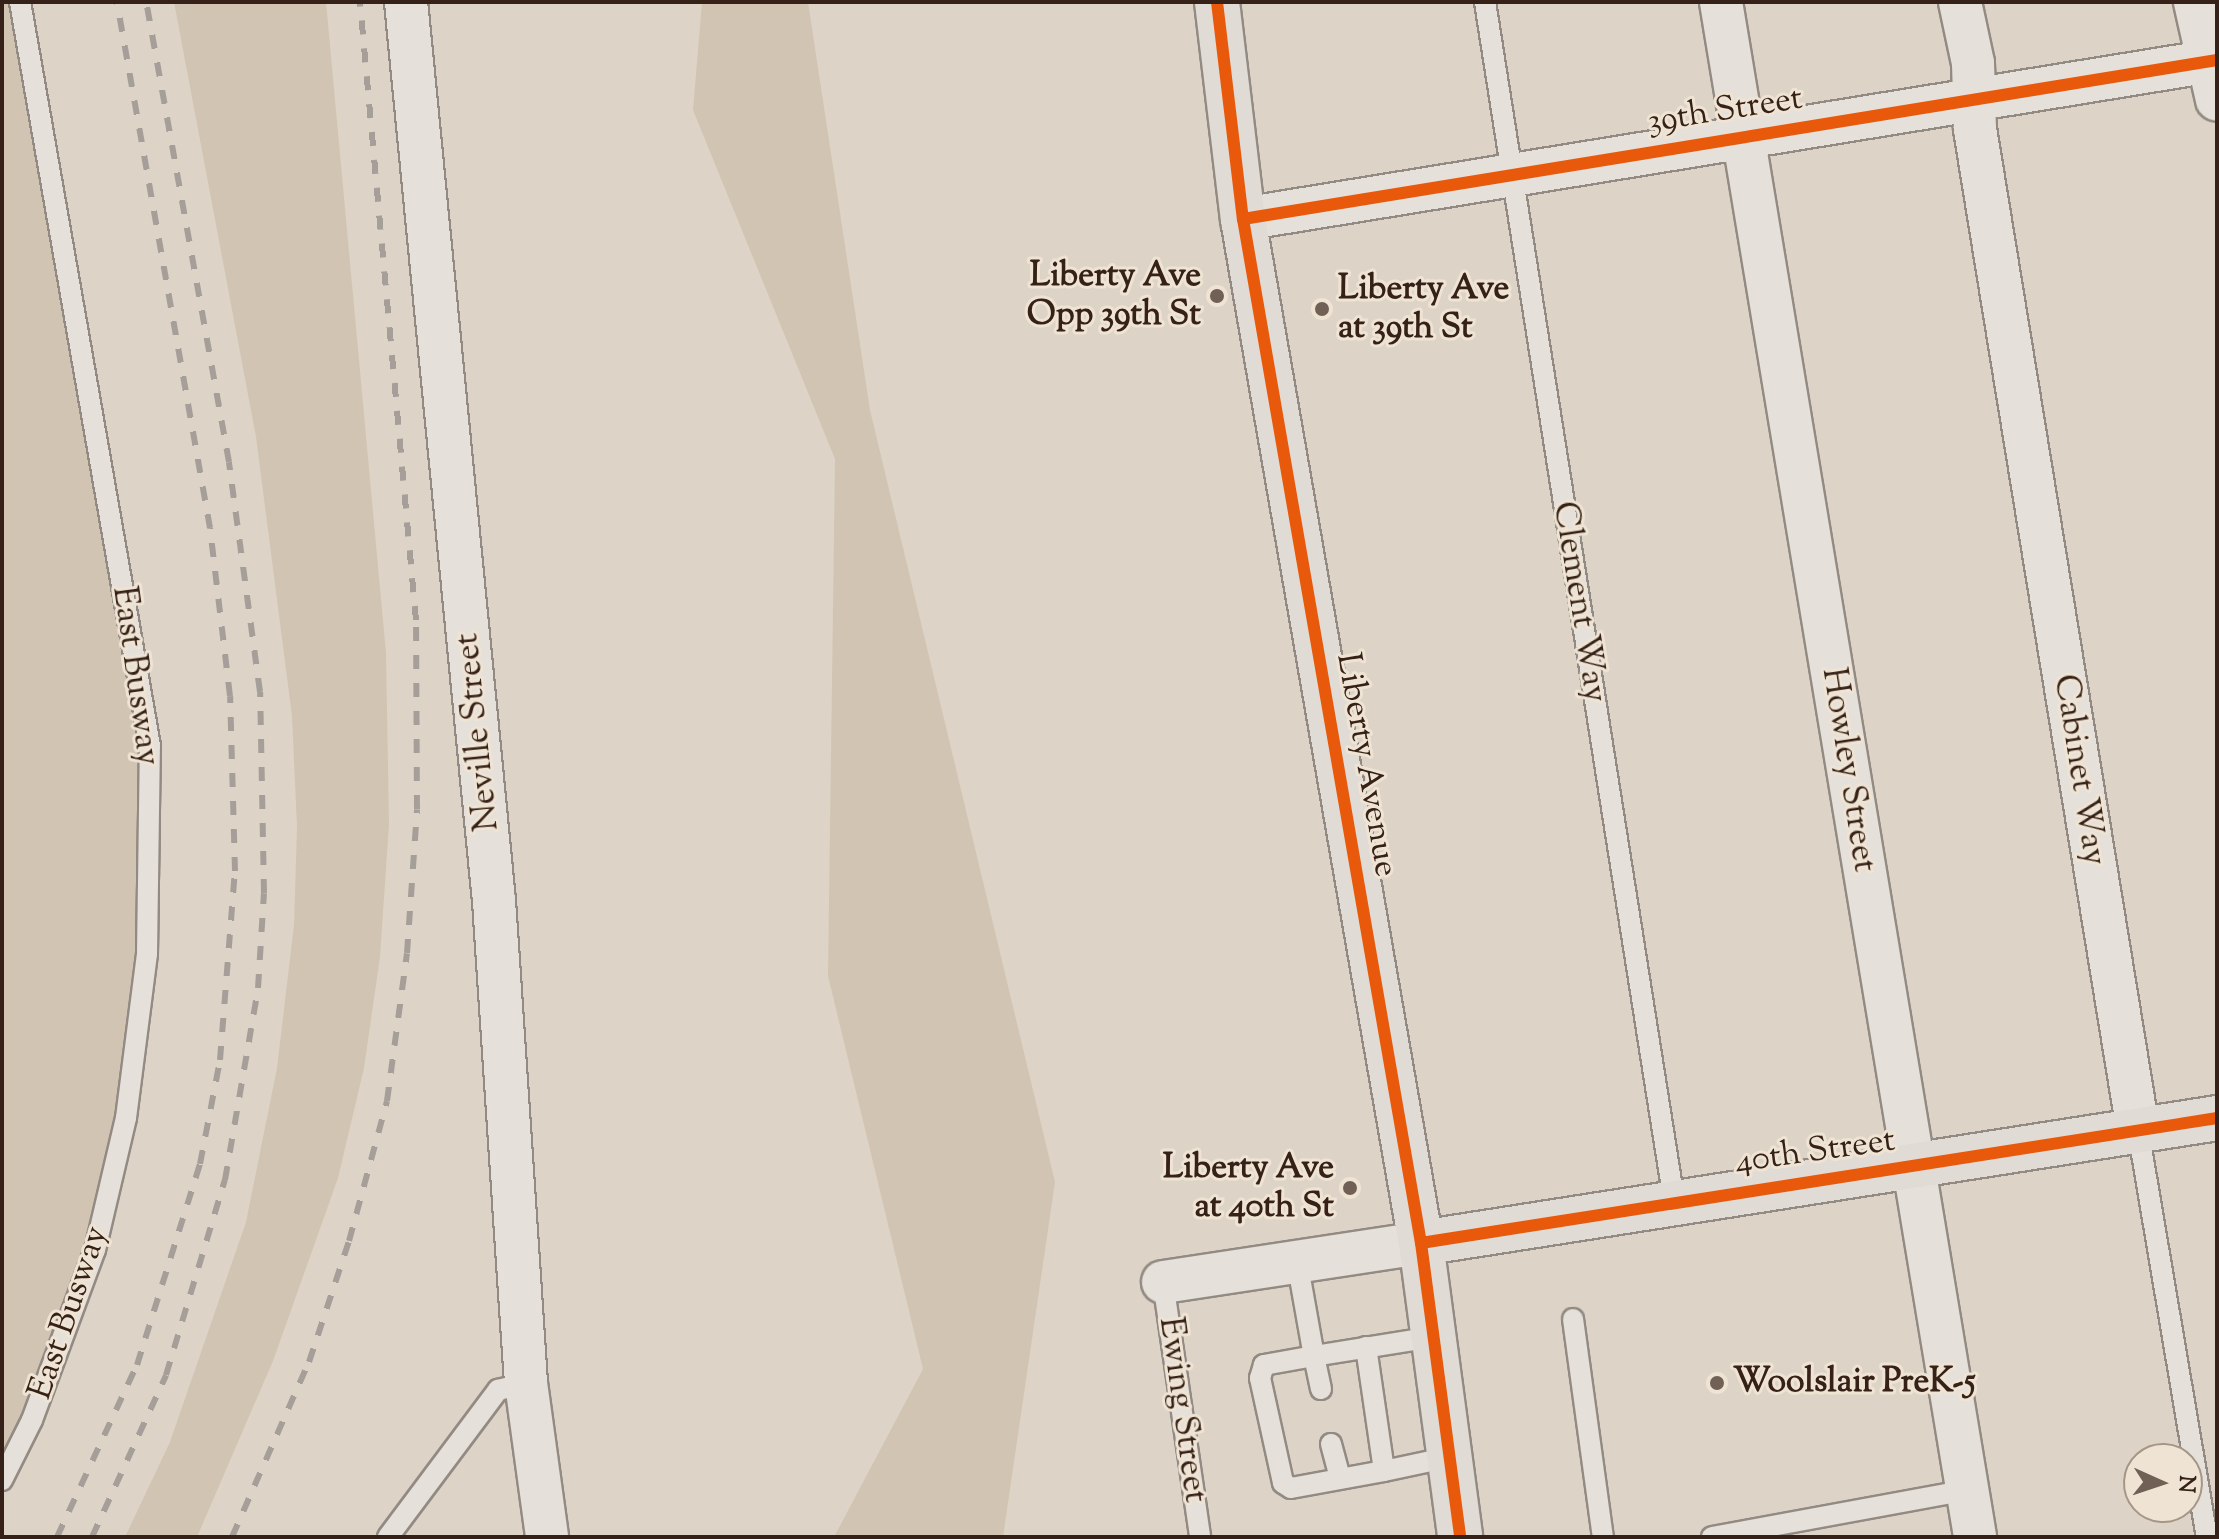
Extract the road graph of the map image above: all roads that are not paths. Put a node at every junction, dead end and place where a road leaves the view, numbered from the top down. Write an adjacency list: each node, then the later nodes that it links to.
1 (20, 2): 30 (lane, East Busway)
2 (406, 2): 24 (street, Neville Street)
3 (1217, 2): 12 (main road, Liberty Avenue)
4 (1485, 2): 11 (lane, Clement Way)
5 (1721, 2): 10 (street, Howley Street)
6 (1960, 2): 9 (street, Cabinet Way)
7 (2195, 2): 8 (street)
8 (2213, 74): 9 (street, 39th Street)
9 (1974, 99): 10 (street, 39th Street); 14 (street, Cabinet Way)
10 (1744, 137): 11 (street, 39th Street); 15 (street, Howley Street)
11 (1512, 175): 12 (street, 39th Street); 16 (lane, Clement Way)
12 (1243, 219): 17 (main road, Liberty Avenue)
13 (2217, 1118): 14 (main road, 40th Street)
14 (2138, 1130): 15 (main road, 40th Street); 39 (lane, Cabinet Way)
15 (1914, 1166): 16 (main road, 40th Street); 31 (street, Howley Street)
16 (1674, 1201): 17 (main road, 40th Street)
17 (1421, 1243): 18 (street, 40th Street); 21 (main road, Liberty Avenue)
18 (1297, 1261): 19 (street, 40th Street); 23 (lane)
19 (1163, 1282): 35 (lane, Ewing Street)
20 (1573, 1319): 37 (lane)
21 (1433, 1337): 22 (lane); 27 (main road, Liberty Avenue)
22 (1366, 1347): 23 (lane); 28 (lane)
23 (1314, 1356): 25 (lane); 29 (lane)
24 (526, 1383): 33 (lane); 34 (street, Neville Street)
25 (1321, 1389)
26 (1331, 1444): 29 (lane)
27 (1450, 1457): 28 (lane); 36 (main road, Liberty Avenue)
28 (1384, 1471): 29 (lane)
29 (1340, 1478)
30 (2, 1480)
31 (1968, 1490): 32 (lane); 38 (street, Howley Street)
32 (1725, 1536)
33 (388, 1537)
34 (547, 1537)
35 (1200, 1537)
36 (1460, 1537)
37 (1603, 1537)
38 (1975, 1537)
39 (2207, 1537)

